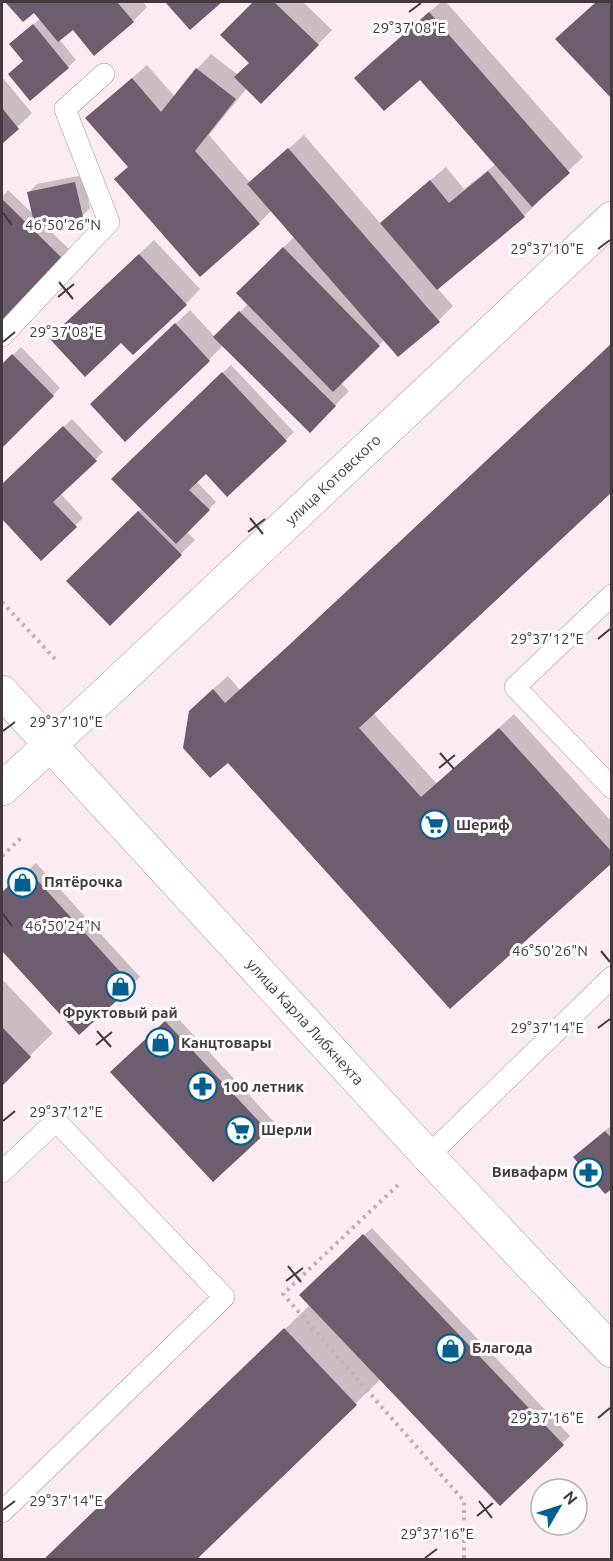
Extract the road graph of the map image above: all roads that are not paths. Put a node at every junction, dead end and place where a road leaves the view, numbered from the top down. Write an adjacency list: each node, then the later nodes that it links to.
1 (104, 74): 3 (lane)
2 (612, 218): 6 (main road, улица Котовского)
3 (2, 336)
4 (612, 595): 7 (lane)
5 (2, 692): 6 (main road, улица Карла Либкнехта)
6 (50, 744): 8 (main road, улица Котовского); 10 (main road, улица Карла Либкнехта)
7 (612, 788)
8 (2, 789)
9 (612, 977): 10 (lane)
10 (428, 1156): 12 (main road, улица Карла Либкнехта)
11 (2, 1172): 13 (lane)
12 (612, 1351)
13 (2, 1512)

